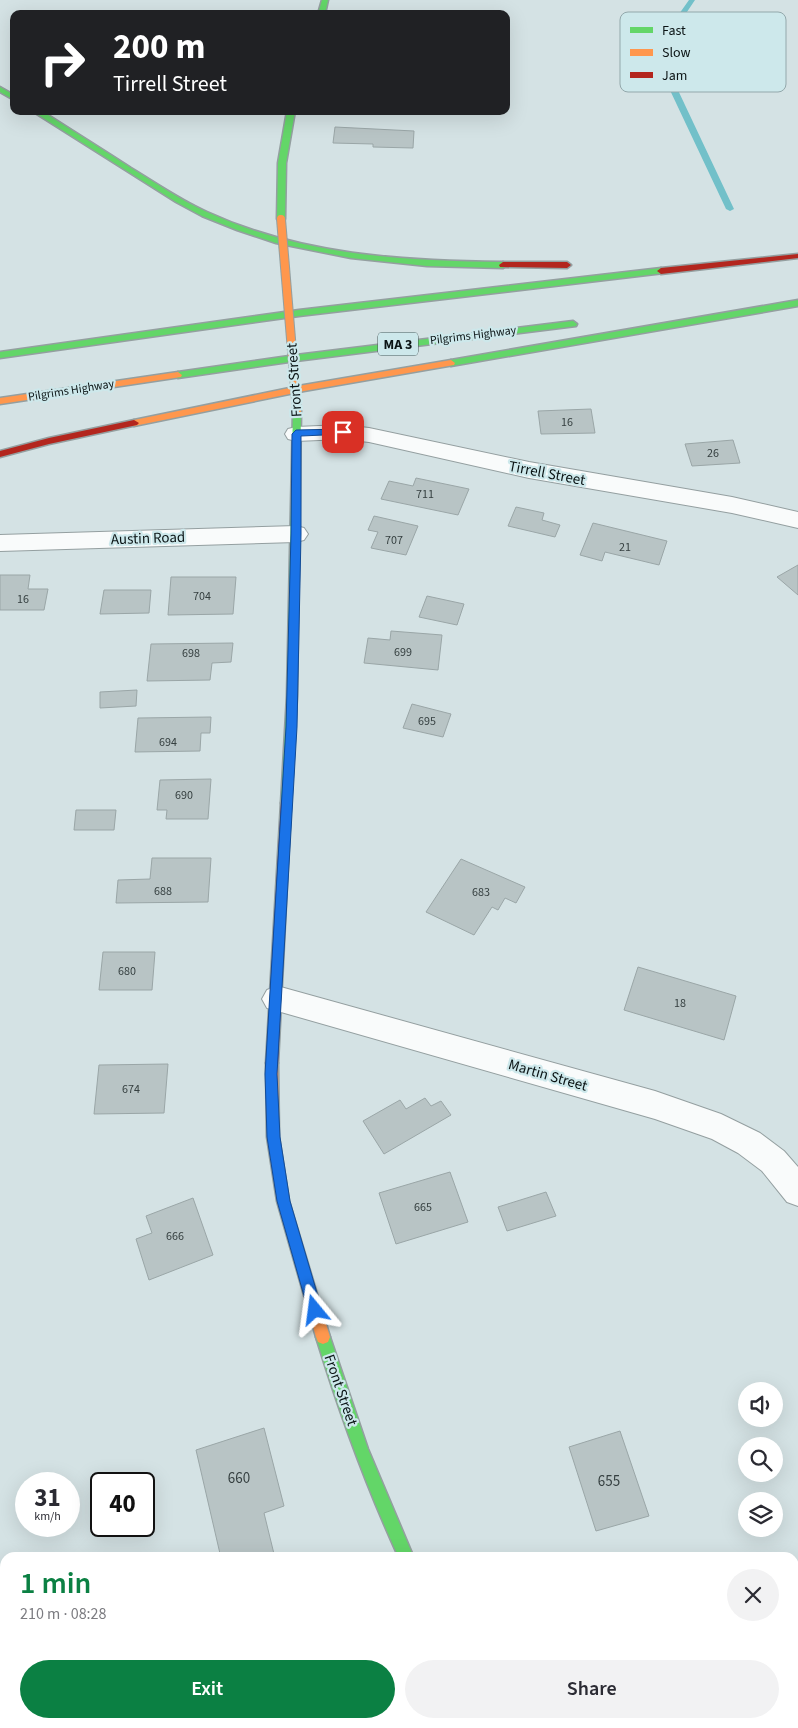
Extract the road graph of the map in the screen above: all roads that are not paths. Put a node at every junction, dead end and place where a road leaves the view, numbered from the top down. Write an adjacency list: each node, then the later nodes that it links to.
1 (42, 115): 5 (main road)
2 (290, 115): 12 (main road, Front Street, bridge)
3 (798, 255): 4 (main road); 10 (main road)
4 (619, 264)
5 (583, 265)
6 (798, 299): 8 (main road)
7 (798, 303): 13 (main road)
8 (669, 313)
9 (580, 323): 11 (main road, Pilgrims Highway / MA 3)
10 (0, 355)
11 (0, 401)
12 (297, 422): 14 (street, Tirrell Street); 15 (main road, Front Street)
13 (0, 454)
14 (798, 520)
15 (296, 534): 16 (street, Austin Road); 17 (main road, Front Street)
16 (0, 543)
17 (277, 999): 18 (street, Martin Street); 19 (main road, Front Street)
18 (798, 1191)
19 (405, 1552)

